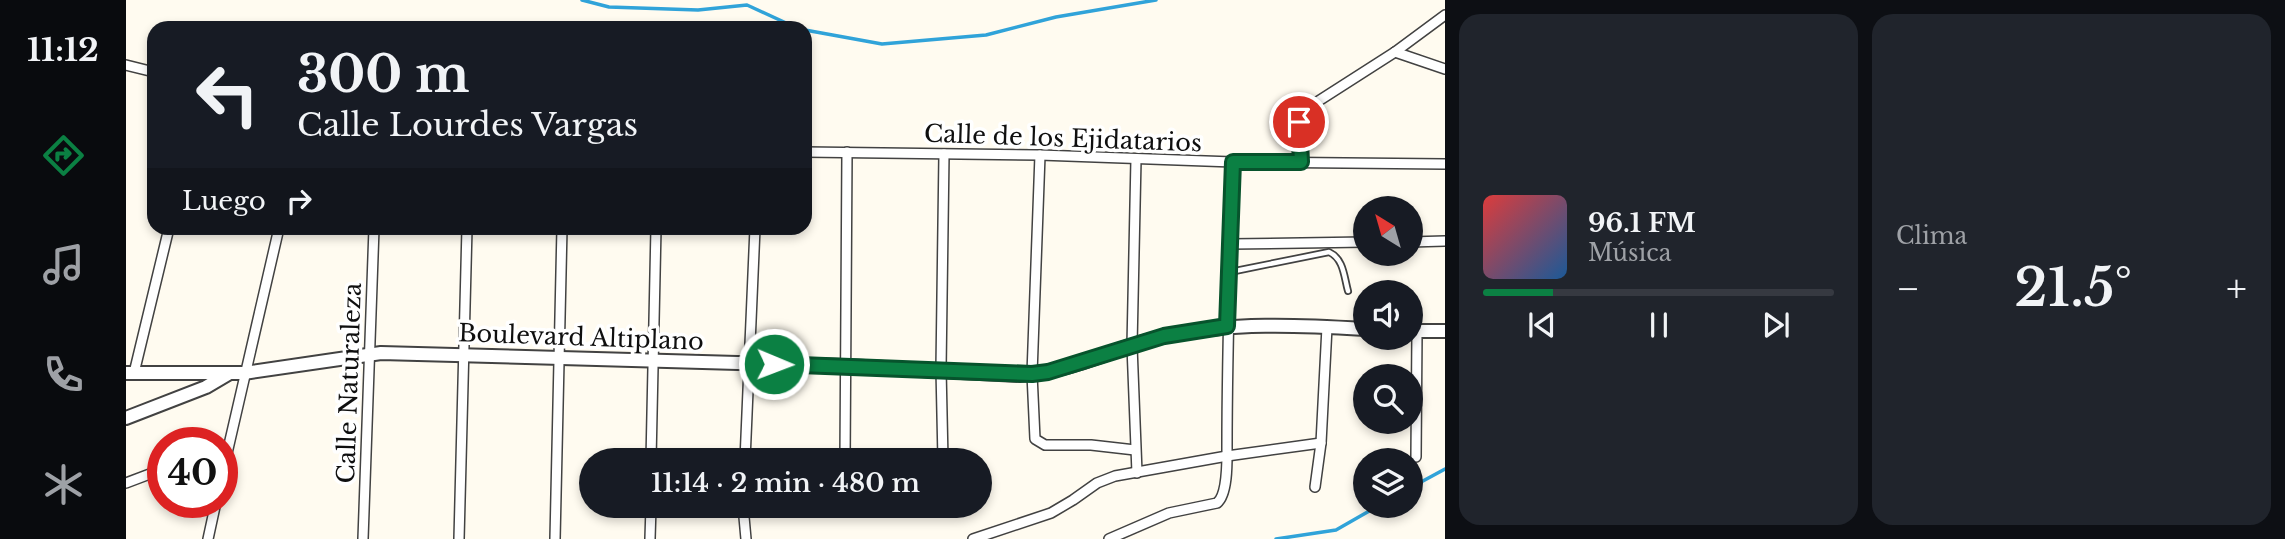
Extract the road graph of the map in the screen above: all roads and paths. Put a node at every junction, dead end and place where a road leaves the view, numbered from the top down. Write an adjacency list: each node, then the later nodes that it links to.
1 (1445, 15): 2 (street)
2 (1395, 52): 4 (street); 12 (street)
3 (126, 65): 5 (street)
4 (1445, 69)
5 (147, 70)
6 (812, 152): 7 (street, Calle de los Ejidatarios)
7 (846, 152): 8 (street, Calle de los Ejidatarios); 39 (street)
8 (944, 154): 9 (street, Calle de los Ejidatarios); 40 (street)
9 (1040, 155): 10 (street, Calle de los Ejidatarios); 44 (street)
10 (1136, 159): 11 (street, Calle de los Ejidatarios); 32 (street)
11 (1233, 162): 12 (street, Calle de los Ejidatarios); 24 (street)
12 (1301, 162): 13 (street, Calle de los Ejidatarios)
13 (1445, 164)
14 (167, 235): 42 (street)
15 (277, 235): 43 (street)
16 (374, 235): 34 (street, Calle Naturaleza)
17 (467, 235): 35 (street)
18 (562, 235): 36 (street)
19 (656, 235): 37 (street)
20 (755, 235): 38 (street)
21 (1445, 241): 22 (street)
22 (1423, 242)
23 (1353, 243): 24 (street)
24 (1231, 244): 25 (street)
25 (1229, 272): 26 (lane); 27 (street)
26 (1348, 291)
27 (1227, 326): 28 (street, Boulevard Altiplano); 32 (street, Boulevard Altiplano); 54 (street)
28 (1327, 327): 29 (street, Boulevard Altiplano); 47 (street)
29 (1353, 328)
30 (1423, 331): 31 (street)
31 (1445, 331)
32 (1132, 346): 44 (street, Boulevard Altiplano); 53 (street)
33 (1414, 350): 52 (street)
34 (369, 354): 35 (street, Boulevard Altiplano); 43 (street, Boulevard Altiplano); 63 (street, Calle Naturaleza)
35 (463, 355): 36 (street, Boulevard Altiplano); 64 (street)
36 (559, 357): 37 (street, Boulevard Altiplano); 65 (street)
37 (654, 360): 38 (street, Boulevard Altiplano); 48 (street)
38 (750, 363): 39 (street, Boulevard Altiplano); 49 (street)
39 (846, 366): 40 (street, Boulevard Altiplano); 50 (street)
40 (941, 369): 44 (street, Boulevard Altiplano); 51 (street)
41 (230, 372): 42 (street, Boulevard Altiplano); 43 (street, Boulevard Altiplano); 45 (street)
42 (130, 373)
43 (244, 373): 46 (street)
44 (1032, 374): 53 (street)
45 (126, 418)
46 (230, 427)
47 (1321, 443): 54 (street); 58 (street)
48 (652, 448)
49 (746, 448)
50 (845, 448)
51 (943, 448)
52 (1416, 448)
53 (1135, 450): 55 (street)
54 (1227, 456): 55 (street); 69 (street)
55 (1137, 473): 68 (street)
56 (147, 475): 57 (street)
57 (126, 482)
58 (1315, 487)
59 (213, 518): 62 (street)
60 (650, 518): 66 (street)
61 (744, 518): 67 (street)
62 (208, 539)
63 (363, 539)
64 (459, 539)
65 (555, 539)
66 (650, 539)
67 (746, 539)
68 (974, 539)
69 (1110, 539)

